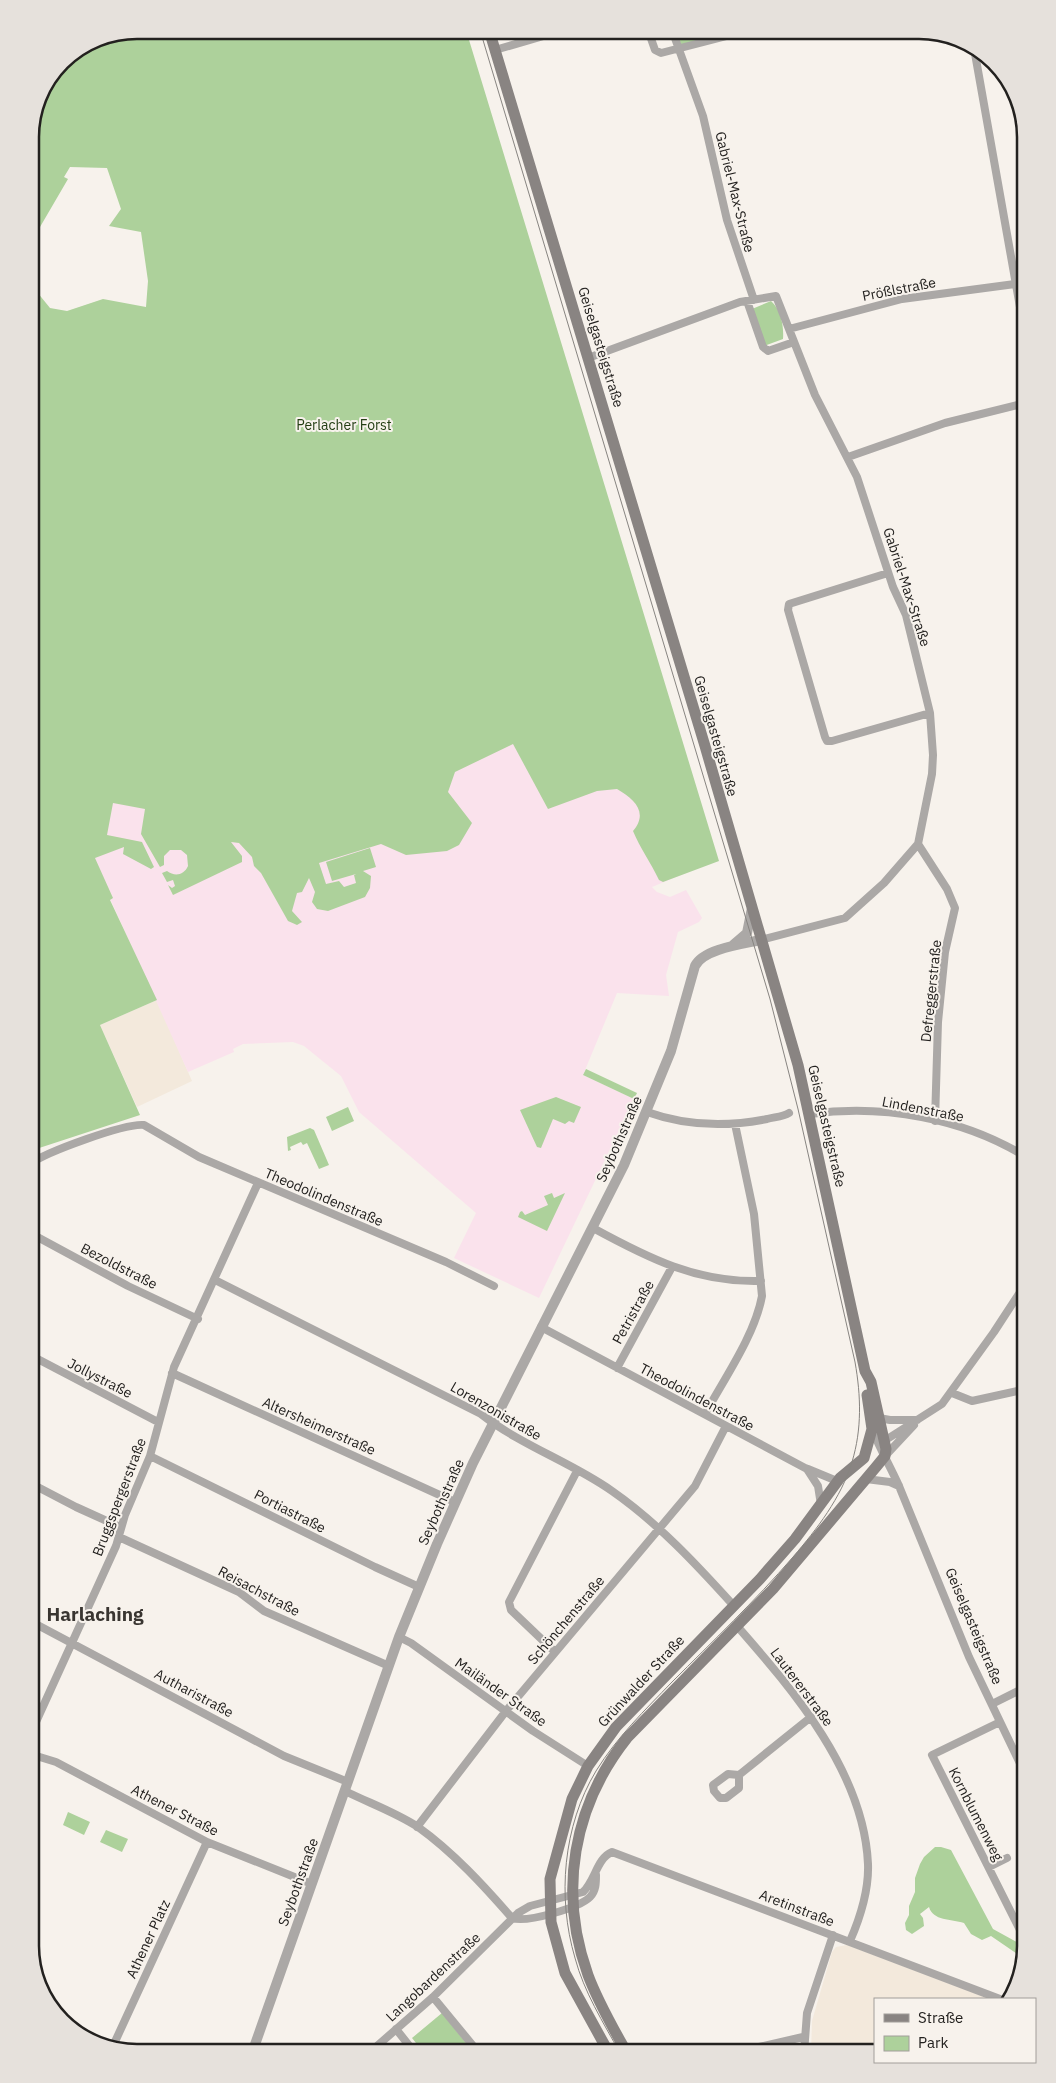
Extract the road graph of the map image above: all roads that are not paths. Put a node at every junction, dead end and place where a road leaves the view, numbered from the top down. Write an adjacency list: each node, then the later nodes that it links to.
1 (492, 39): 6 (main road, Geiselgasteigstraße)
2 (533, 39): 6 (street)
3 (652, 39): 7 (street)
4 (675, 39): 7 (street, Gabriel-Max-Straße)
5 (718, 39): 7 (street)
6 (495, 50): 14 (main road, Geiselgasteigstraße)
7 (679, 50): 11 (street, Gabriel-Max-Straße)
8 (975, 56): 9 (street)
9 (1015, 284): 10 (street); 12 (street, Prößlstraße)
10 (1017, 294)
11 (750, 301): 12 (street, Gabriel-Max-Straße); 13 (street, Gabriel-Max-Straße); 14 (street)
12 (789, 329): 13 (street, Gabriel-Max-Straße)
13 (794, 342): 16 (street, Gabriel-Max-Straße)
14 (588, 358): 20 (main road, Geiselgasteigstraße)
15 (1017, 405): 16 (street)
16 (848, 457): 17 (street, Gabriel-Max-Straße)
17 (888, 573): 18 (street, Gabriel-Max-Straße); 18 (street)
18 (930, 713): 19 (street, Gabriel-Max-Straße)
19 (918, 844): 21 (street); 26 (street, Defreggerstraße)
20 (752, 908): 21 (main road, Geiselgasteigstraße); 22 (street)
21 (762, 940): 22 (street, Seybothstraße); 25 (main road, Geiselgasteigstraße)
22 (730, 947): 23 (street, Seybothstraße)
23 (647, 1112): 27 (street); 31 (street, Seybothstraße)
24 (789, 1113): 27 (street)
25 (810, 1114): 26 (street, Lindenstraße); 42 (main road, Geiselgasteigstraße)
26 (935, 1121): 28 (street, Lindenstraße)
27 (735, 1124): 35 (street)
28 (1017, 1152)
29 (39, 1159): 30 (street, Theodolindenstraße)
30 (258, 1183): 34 (street, Bruggspergerstraße); 36 (street, Theodolindenstraße)
31 (592, 1228): 33 (street); 39 (street, Seybothstraße)
32 (39, 1238): 38 (street, Bezoldstraße)
33 (672, 1268): 35 (street); 41 (street, Petristraße)
34 (215, 1280): 38 (street, Bruggspergerstraße); 50 (street, Lorenzonistraße)
35 (761, 1281): 46 (street)
36 (494, 1286)
37 (1017, 1296): 45 (street)
38 (198, 1319): 43 (street, Bruggspergerstraße)
39 (541, 1328): 41 (street, Theodolindenstraße); 50 (street, Seybothstraße)
40 (39, 1361): 49 (street, Jollystraße)
41 (616, 1368): 46 (street, Theodolindenstraße)
42 (865, 1371): 47 (main road, Geiselgasteigstraße); 52 (main road, Grünwalder Straße)
43 (172, 1373): 49 (street, Bruggspergerstraße); 64 (street, Altersheimerstraße)
44 (1017, 1390): 45 (street)
45 (952, 1393): 48 (street)
46 (705, 1414): 51 (street, Theodolindenstraße)
47 (879, 1418): 48 (street); 53 (main road, Geiselgasteigstraße)
48 (919, 1420): 53 (street); 56 (street)
49 (158, 1422): 55 (street, Bruggspergerstraße)
50 (493, 1423): 58 (street, Lorenzonistraße); 64 (street, Seybothstraße)
51 (726, 1426): 57 (street, Theodolindenstraße); 67 (street, Schönchenstraße)
52 (872, 1429): 53 (street, Geiselgasteigstraße); 54 (main road, Grünwalder Straße)
53 (881, 1443): 54 (street); 56 (main road, Geiselgasteigstraße)
54 (867, 1452): 60 (main road, Grünwalder Straße)
55 (150, 1456): 66 (street, Bruggspergerstraße); 69 (street, Portiastraße)
56 (885, 1456): 59 (main road, Grünwalder Straße); 61 (street, Geiselgasteigstraße)
57 (806, 1469): 60 (street, Theodolindenstraße); 65 (street)
58 (578, 1471): 67 (street, Lorenzonistraße); 75 (street)
59 (866, 1479): 61 (street); 63 (main road, Grünwalder Straße)
60 (837, 1482): 63 (main road); 65 (main road, Grünwalder Straße)
61 (899, 1486): 78 (street, Geiselgasteigstraße)
62 (39, 1487): 66 (street)
63 (848, 1499): 72 (main road, Grünwalder Straße)
64 (455, 1502): 69 (street, Seybothstraße)
65 (821, 1505): 70 (main road, Grünwalder Straße)
66 (120, 1527): 68 (street, Bruggspergerstraße)
67 (659, 1528): 70 (street, Lorenzonistraße); 75 (street, Schönchenstraße)
68 (119, 1537): 74 (street, Bruggspergerstraße); 76 (street, Reisachstraße)
69 (419, 1587): 73 (street, Seybothstraße)
70 (734, 1606): 85 (main road, Grünwalder Straße)
71 (39, 1626): 74 (street, Autharistraße)
72 (737, 1626): 81 (street, Lautererstraße); 95 (main road, Grünwalder Straße)
73 (399, 1638): 76 (street, Seybothstraße); 79 (street, Mailänder Straße)
74 (72, 1642): 80 (street, Bruggspergerstraße); 87 (street, Autharistraße)
75 (555, 1652): 79 (street, Schönchenstraße)
76 (389, 1666): 87 (street, Seybothstraße)
77 (1017, 1692): 78 (street)
78 (992, 1704): 82 (street, Geiselgasteigstraße)
79 (506, 1711): 85 (street, Mailänder Straße); 88 (street, Schönchenstraße)
80 (39, 1715)
81 (811, 1717): 86 (street); 100 (street, Lautererstraße)
82 (1000, 1722): 84 (street, Geiselgasteigstraße); 91 (street, Kornblumenweg)
83 (39, 1757): 89 (street, Athener Straße)
84 (1017, 1757)
85 (588, 1766): 94 (main road, Grünwalder Straße)
86 (738, 1775)
87 (346, 1787): 88 (street, Autharistraße); 93 (street, Seybothstraße)
88 (417, 1827): 97 (street, Autharistraße)
89 (207, 1842): 93 (street, Athener Straße); 105 (street, Athener Platz)
90 (1008, 1858): 91 (street)
91 (989, 1867): 98 (street, Kornblumenweg)
92 (596, 1875): 95 (street); 95 (street); 99 (street, Aretinstraße)
93 (312, 1884): 106 (street, Seybothstraße)
94 (550, 1900): 95 (street, Langobardenstraße); 96 (main road, Grünwalder Straße); 97 (street, Langobardenstraße)
95 (574, 1900): 96 (street); 111 (main road, Grünwalder Straße)
96 (550, 1913): 97 (street); 110 (main road, Grünwalder Straße)
97 (512, 1918): 101 (street, Langobardenstraße)
98 (1017, 1926)
99 (833, 1935): 100 (street, Aretinstraße); 104 (street)
100 (850, 1941): 102 (street, Aretinstraße)
101 (434, 1997): 103 (street, Langobardenstraße); 109 (street)
102 (997, 1998)
103 (396, 2029): 107 (street, Langobardenstraße); 108 (street)
104 (803, 2037): 112 (street); 113 (street)
105 (114, 2041)
106 (255, 2044)
107 (378, 2044)
108 (408, 2044)
109 (472, 2044)
110 (604, 2044)
111 (622, 2044)
112 (772, 2044)
113 (803, 2044)

